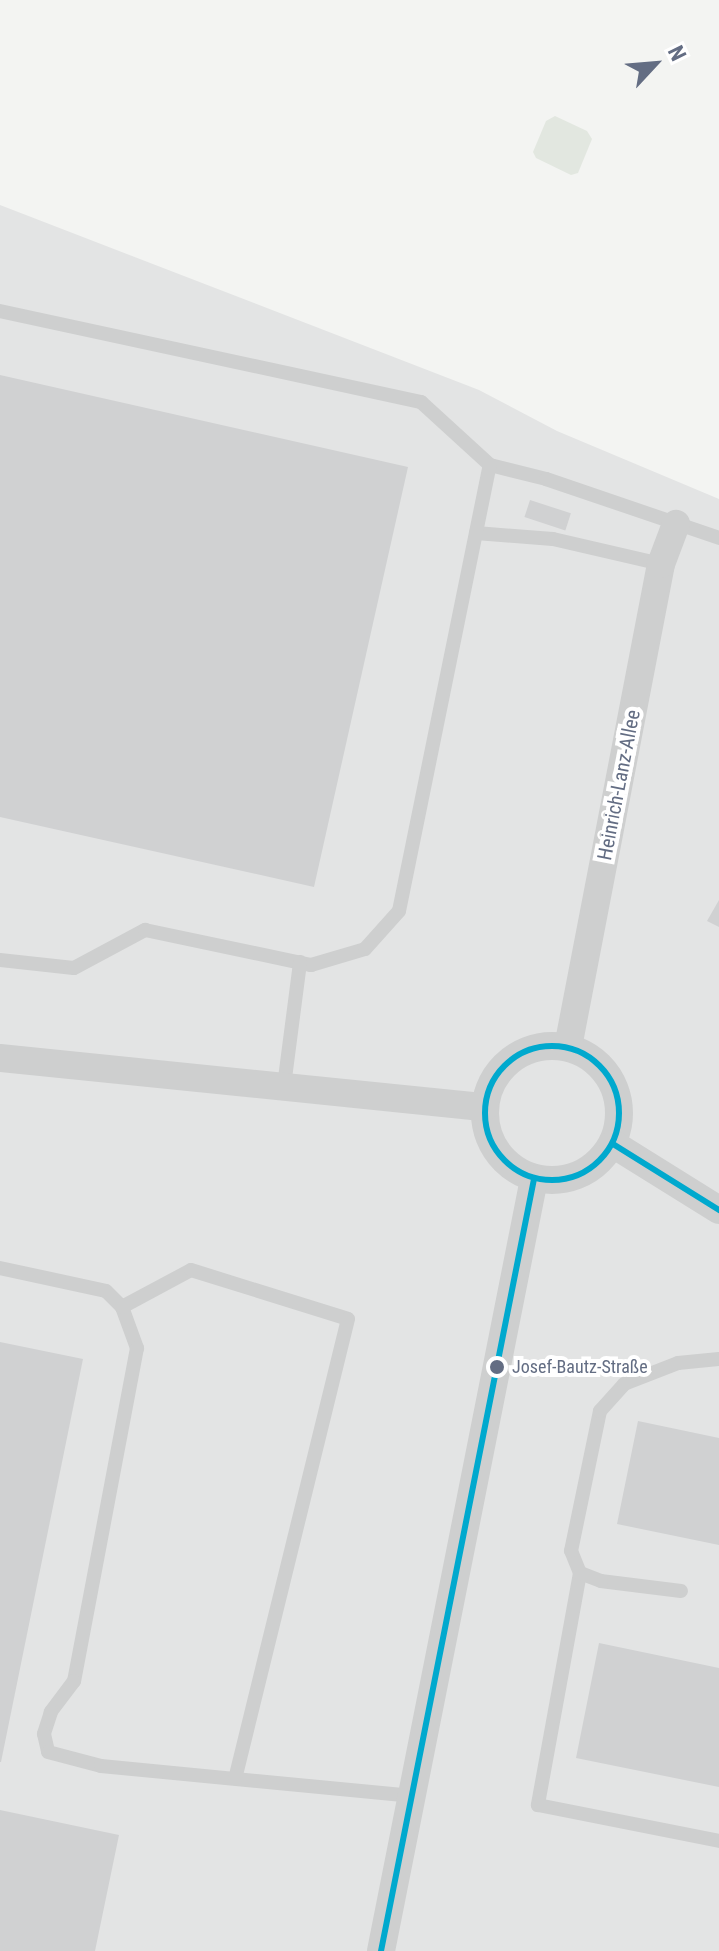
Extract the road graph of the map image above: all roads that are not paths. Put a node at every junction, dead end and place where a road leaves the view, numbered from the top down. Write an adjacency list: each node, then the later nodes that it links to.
1 (0, 311): 2 (lane)
2 (490, 465): 3 (lane); 4 (lane)
3 (676, 524): 5 (lane); 6 (street, Heinrich-Lanz-Allee)
4 (476, 533): 6 (lane); 8 (lane)
5 (719, 538)
6 (661, 564): 9 (street, Heinrich-Lanz-Allee)
7 (0, 960): 8 (lane)
8 (300, 962): 11 (lane)
9 (568, 1047): 12 (street); 13 (street)
10 (0, 1058): 11 (street)
11 (284, 1086): 12 (street)
12 (485, 1107): 14 (street)
13 (613, 1144): 14 (street); 15 (street)
14 (534, 1179): 22 (street)
15 (719, 1210)
16 (0, 1268): 17 (lane)
17 (122, 1307): 21 (lane); 21 (lane)
18 (719, 1359): 19 (lane)
19 (580, 1573): 20 (lane); 23 (lane)
20 (681, 1591)
21 (235, 1778): 22 (lane)
22 (411, 1796): 24 (street)
23 (719, 1841)
24 (381, 1951)

